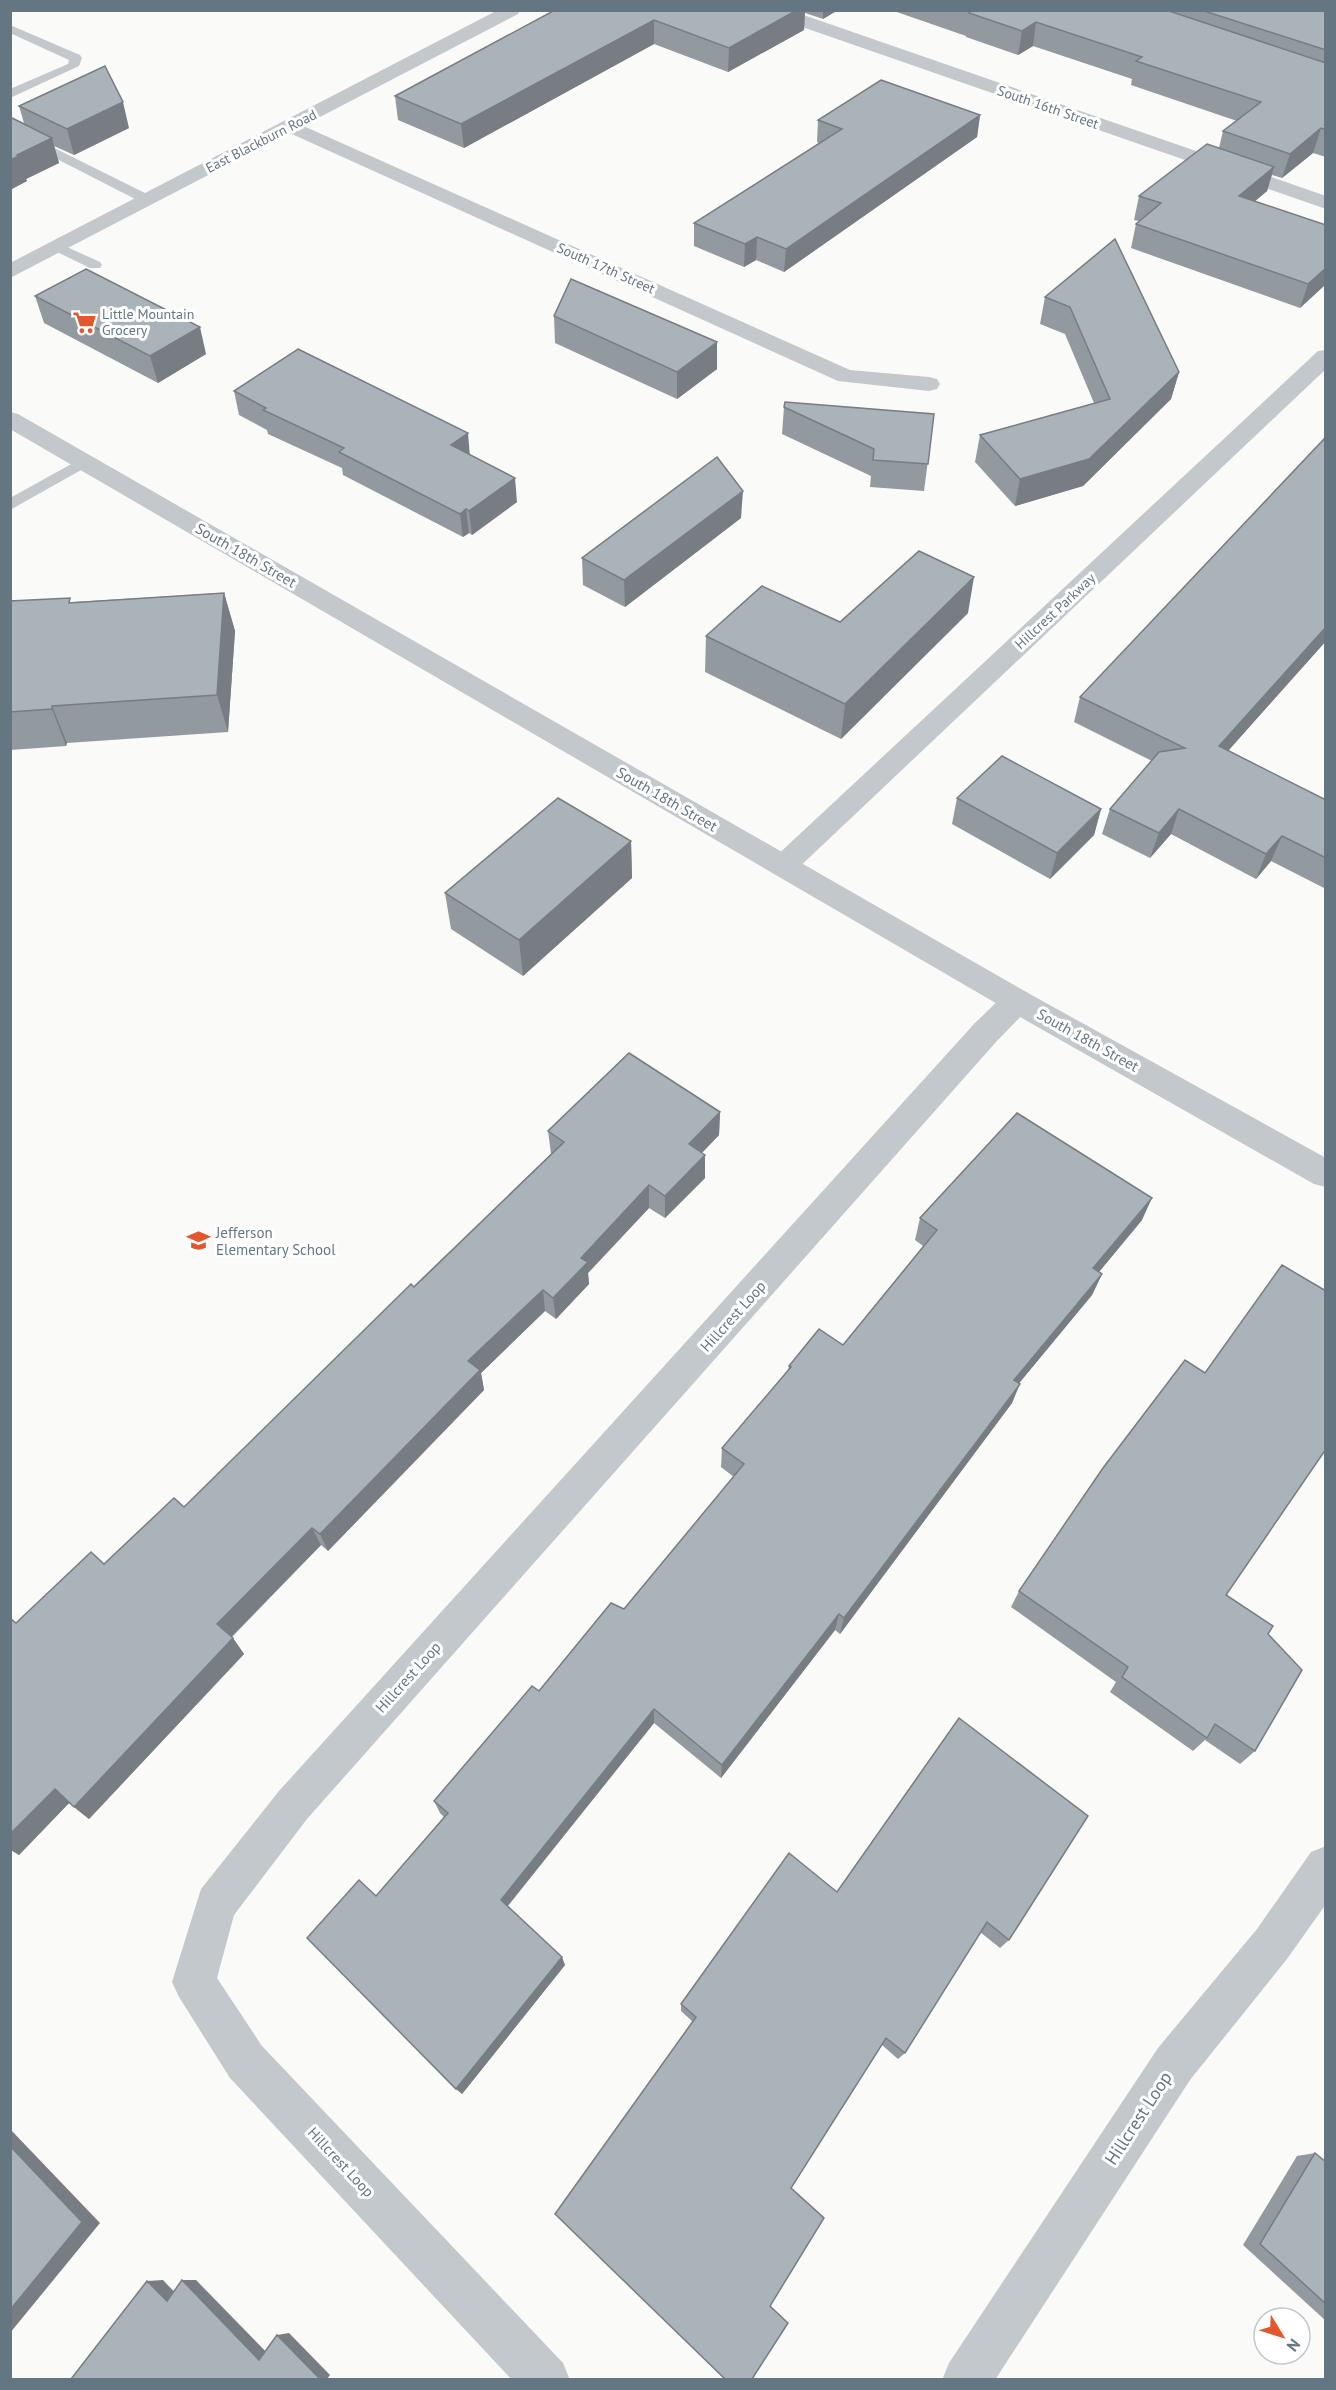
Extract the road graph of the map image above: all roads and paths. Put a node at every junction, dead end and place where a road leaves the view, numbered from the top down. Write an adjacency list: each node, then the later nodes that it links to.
1 (512, 10): 5 (street, East Blackburn Road)
2 (771, 10): 8 (street, South 16th Street)
3 (10, 28): 4 (lane)
4 (10, 94)
5 (290, 126): 7 (street, East Blackburn Road); 13 (street, South 17th Street)
6 (10, 130): 7 (lane)
7 (148, 200): 9 (street, East Blackburn Road)
8 (1326, 203)
9 (58, 247): 10 (lane); 11 (street, East Blackburn Road)
10 (95, 265)
11 (10, 272)
12 (1326, 356): 17 (street, Hillcrest Parkway)
13 (929, 384)
14 (10, 419): 15 (street, South 18th Street)
15 (84, 462): 16 (lane); 17 (street, South 18th Street)
16 (10, 505)
17 (783, 866): 18 (street, South 18th Street)
18 (1017, 1000): 19 (street, South 18th Street); 21 (street, Hillcrest Loop)
19 (1326, 1174)
20 (1326, 1867): 22 (street, Hillcrest Loop)
21 (546, 2379)
22 (966, 2379)

